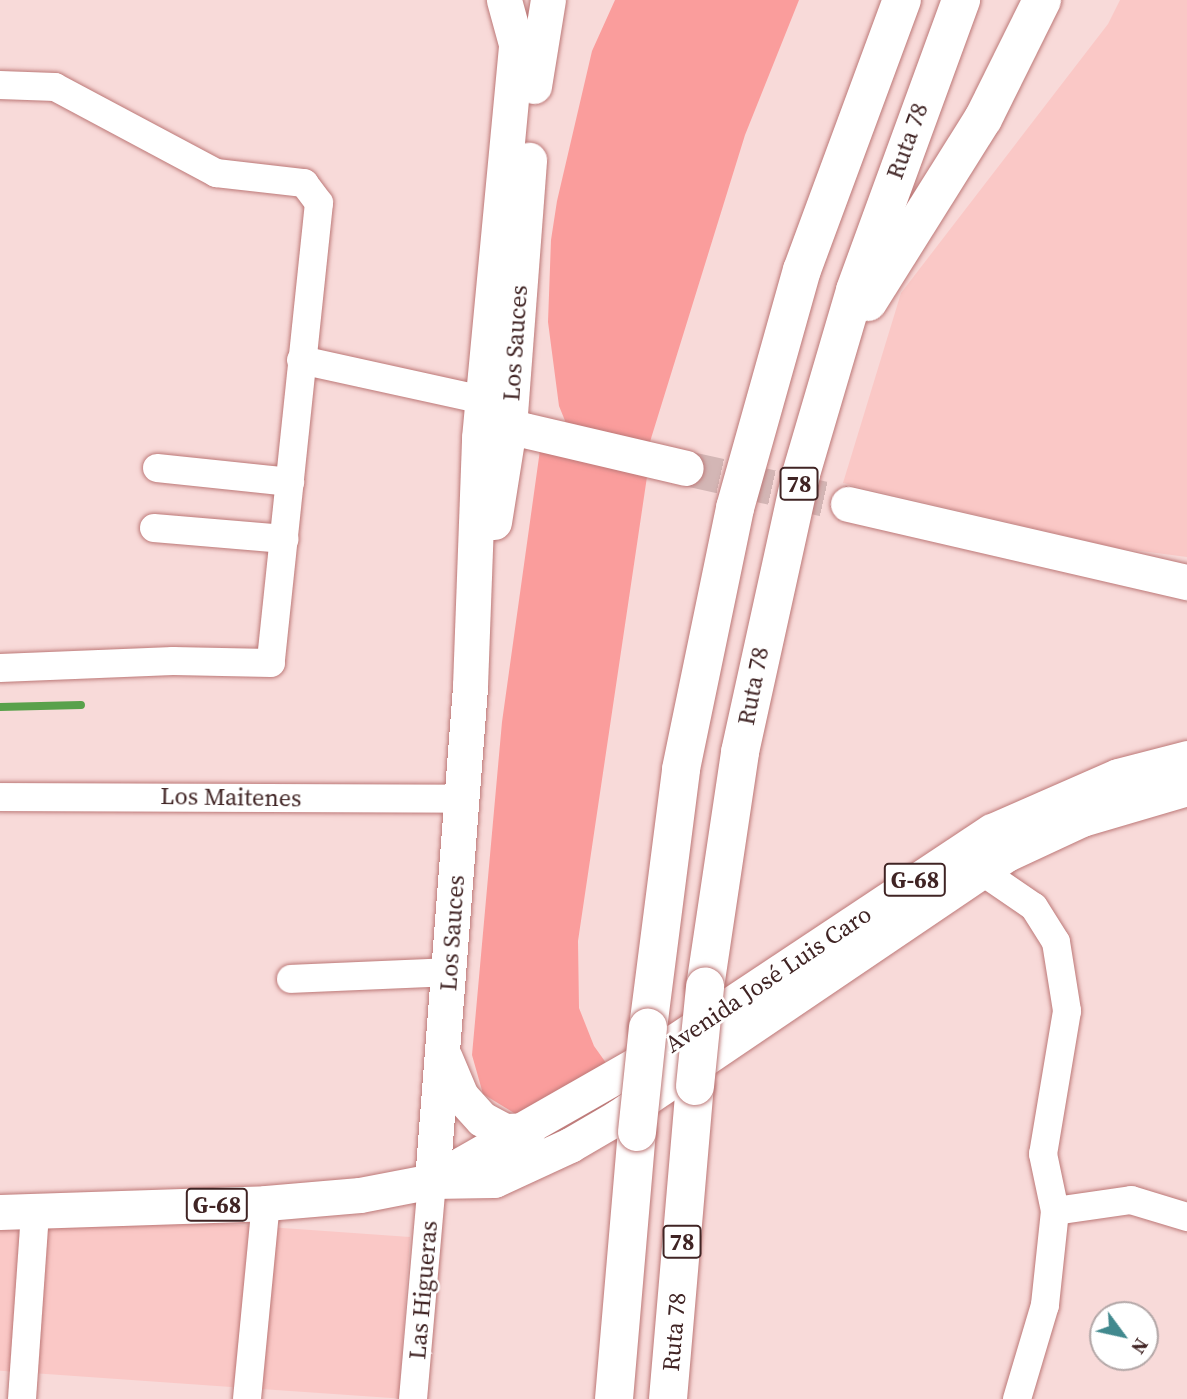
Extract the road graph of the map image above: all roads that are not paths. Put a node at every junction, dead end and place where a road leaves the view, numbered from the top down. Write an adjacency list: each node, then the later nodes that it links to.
1 (505, 0): 11 (main road, Los Sauces)
2 (548, 0): 12 (main road, Los Sauces)
3 (893, 0): 7 (highway)
4 (902, 0): 7 (highway, 78)
5 (961, 0): 10 (highway, Ruta 78 / 78)
6 (1042, 0): 10 (highway)
7 (878, 63): 39 (highway, 78, bridge)
8 (0, 85): 9 (street)
9 (301, 360): 11 (street); 15 (street)
10 (824, 388): 40 (highway, Ruta 78 / 78, bridge)
11 (482, 400): 12 (main road, Los Sauces)
12 (494, 433): 14 (main road); 24 (main road, Los Sauces)
13 (157, 468): 15 (street)
14 (686, 468)
15 (290, 482): 18 (street)
16 (848, 504): 19 (main road)
17 (154, 528): 18 (street)
18 (285, 539): 20 (street)
19 (1187, 582)
20 (0, 668)
21 (1187, 758): 29 (main road, Avenida José Luis Caro / G-68)
22 (1187, 788): 25 (main road, Avenida José Luis Caro / G-68)
23 (0, 797): 24 (street, Los Maitenes)
24 (461, 799): 26 (main road, Los Sauces)
25 (980, 870): 30 (main road, Avenida José Luis Caro / G-68); 33 (street)
26 (450, 972): 27 (street); 28 (main road, Los Sauces)
27 (290, 979)
28 (443, 1055): 29 (main road); 30 (main road, Los Sauces)
29 (528, 1130): 30 (main road, Avenida José Luis Caro / G-68)
30 (432, 1181): 31 (main road, Avenida José Luis Caro / G-68); 38 (street, Las Higueras)
31 (266, 1203): 32 (main road, Avenida José Luis Caro / G-68); 37 (street)
32 (35, 1211): 34 (main road, Avenida José Luis Caro / G-68); 36 (street)
33 (1055, 1211): 35 (street); 41 (street)
34 (0, 1212)
35 (1187, 1217)
36 (23, 1399)
37 (247, 1399)
38 (413, 1399)
39 (614, 1399)
40 (668, 1399)
41 (1017, 1399)

